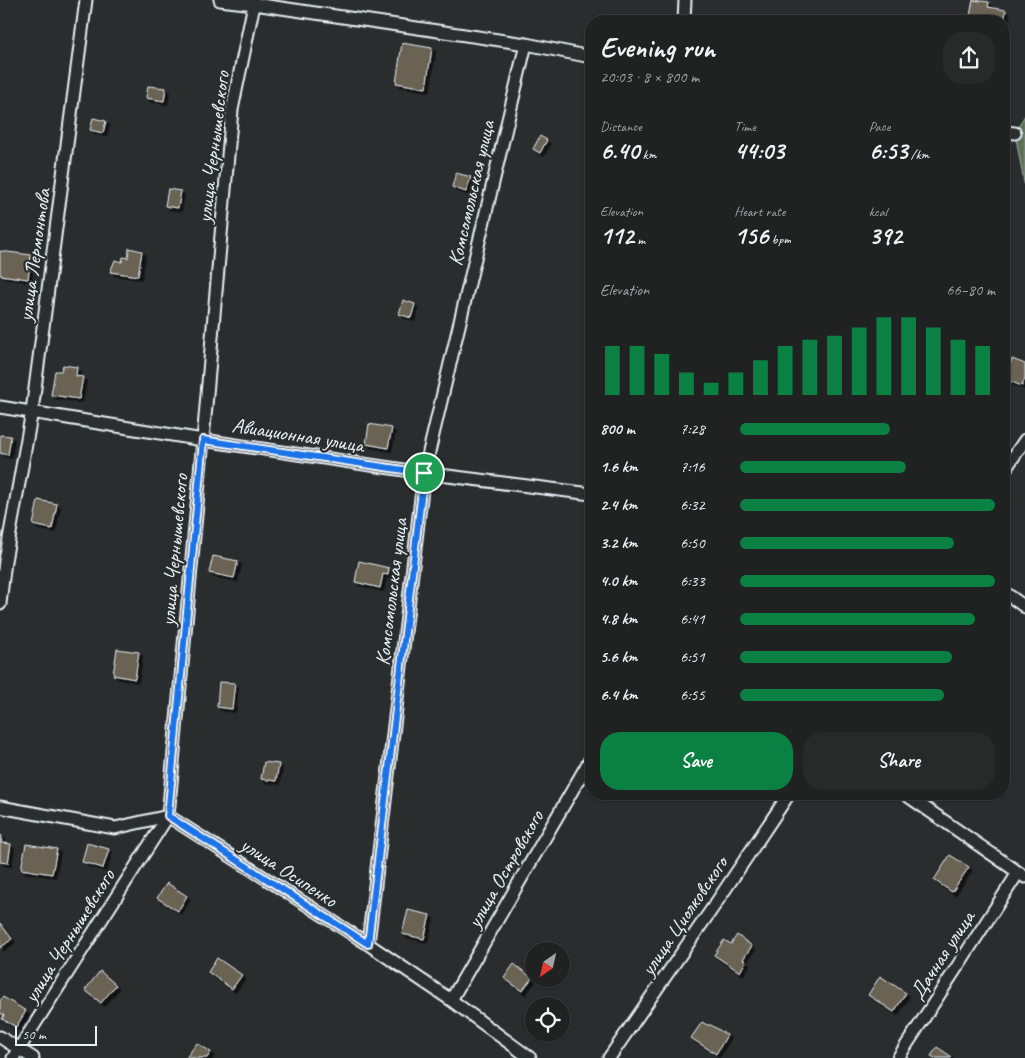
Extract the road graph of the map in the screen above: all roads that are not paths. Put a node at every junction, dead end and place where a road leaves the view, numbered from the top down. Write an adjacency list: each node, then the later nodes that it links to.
1 (86, 0): 9 (street, улица Лермонтова)
2 (220, 0): 4 (street)
3 (685, 0): 5 (street)
4 (254, 4): 6 (street); 10 (street, улица Чернышевского)
5 (684, 15)
6 (526, 44): 7 (street); 13 (street, Комсомольская улица)
7 (585, 56)
8 (0, 406): 9 (street, Авиационная улица)
9 (32, 411): 10 (street, Авиационная улица); 15 (street, улица Лермонтова)
10 (203, 440): 13 (street, Авиационная улица); 23 (street, улица Чернышевского)
11 (1025, 440): 12 (street)
12 (1010, 462)
13 (424, 473): 14 (street, Авиационная улица); 25 (street, Комсомольская улица)
14 (585, 493)
15 (3, 561): 17 (street, улица Лермонтова)
16 (1010, 596): 18 (street)
17 (0, 604)
18 (1025, 607)
19 (585, 768): 26 (street, улица Островского)
20 (785, 800): 31 (street, улица Циолковского)
21 (913, 800): 24 (street)
22 (0, 807): 23 (street)
23 (168, 816): 25 (street, улица Осипенко); 28 (street, улица Чернышевского)
24 (1021, 875): 32 (street, Дачная улица)
25 (368, 944): 26 (street, улица Осипенко)
26 (450, 1000): 30 (street, улица Осипенко)
27 (0, 1037): 28 (street)
28 (16, 1054): 29 (street)
29 (33, 1058)
30 (530, 1058)
31 (609, 1058)
32 (898, 1058)

